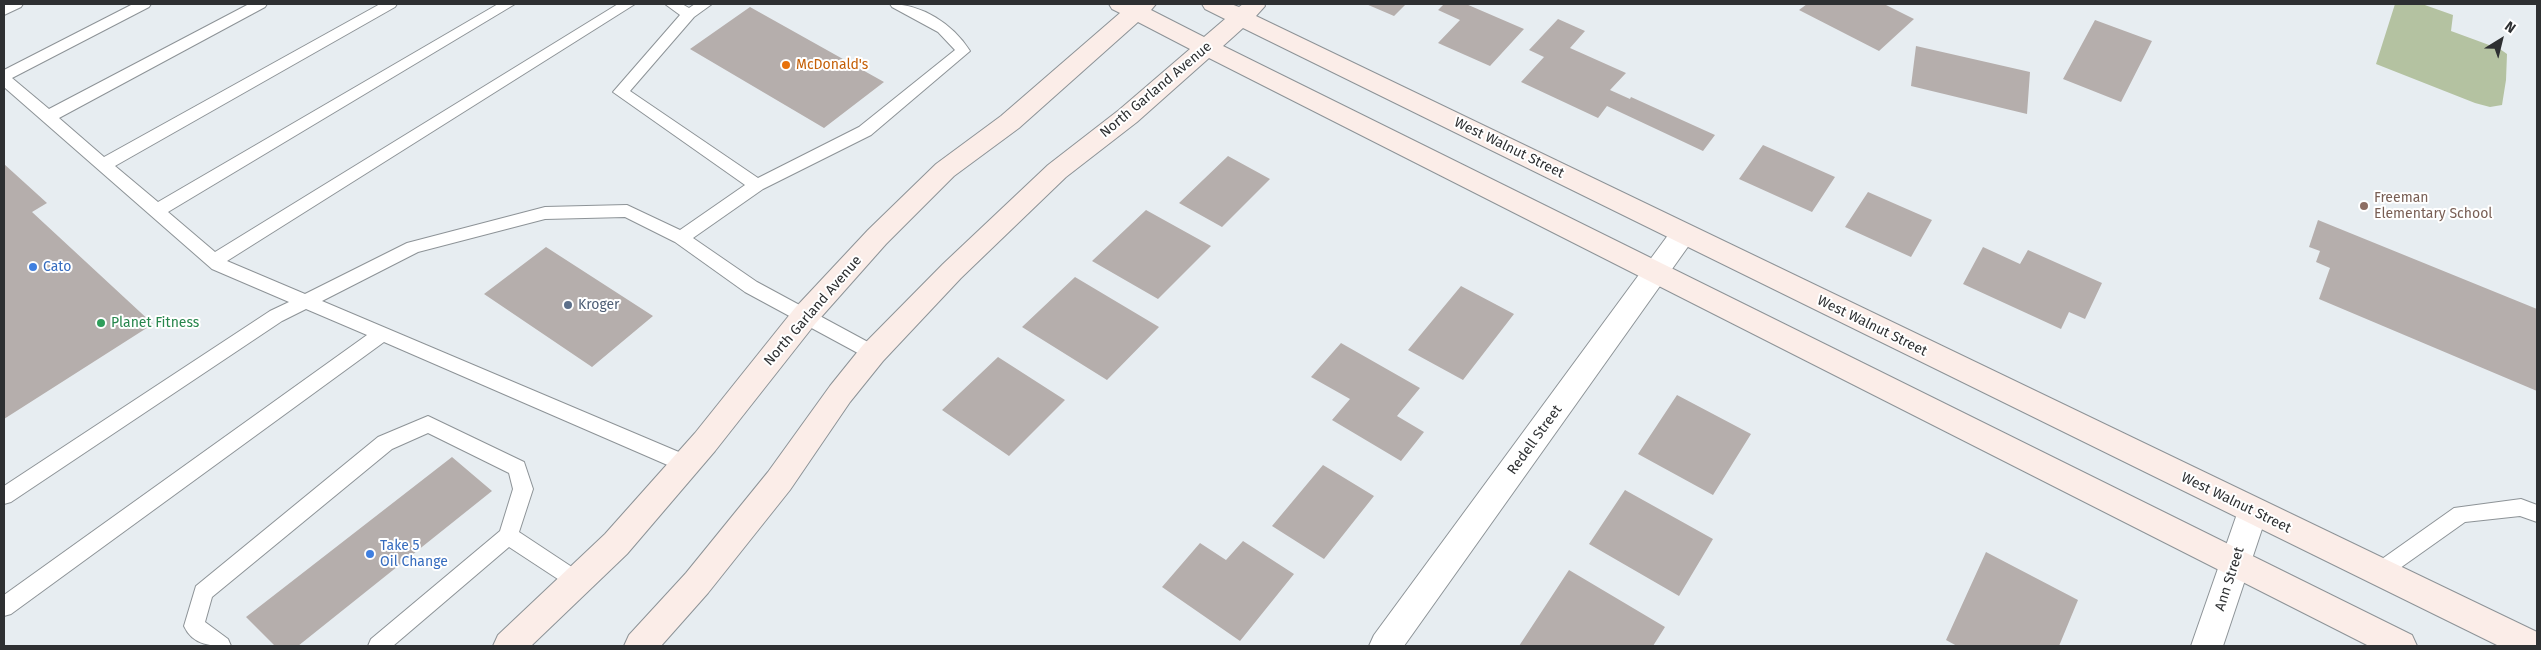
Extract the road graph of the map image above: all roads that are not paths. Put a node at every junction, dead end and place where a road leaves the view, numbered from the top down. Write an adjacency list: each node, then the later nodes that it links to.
1 (16, 4): 12 (lane)
2 (144, 4): 16 (lane)
3 (260, 4): 17 (lane)
4 (390, 4): 18 (lane)
5 (508, 4): 20 (lane)
6 (628, 4): 23 (lane)
7 (672, 4): 14 (lane)
8 (705, 4): 14 (lane)
9 (897, 4): 19 (lane)
10 (1213, 4): 13 (main road, West Walnut Street)
11 (1134, 6): 15 (main road); 26 (main road, North Garland Avenue)
12 (4, 10)
13 (1249, 10): 15 (main road, North Garland Avenue); 21 (main road, West Walnut Street)
14 (689, 14): 19 (lane)
15 (1208, 47): 24 (main road); 28 (main road, North Garland Avenue)
16 (4, 77): 17 (lane)
17 (48, 118): 18 (lane)
18 (103, 165): 20 (lane)
19 (757, 185): 22 (lane)
20 (156, 211): 23 (lane)
21 (1683, 234): 24 (street, Redell Street); 31 (main road, West Walnut Street)
22 (681, 238): 25 (lane); 26 (lane)
23 (214, 261): 25 (lane)
24 (1657, 273): 34 (main road); 42 (street, Redell Street)
25 (307, 301): 27 (lane); 30 (lane)
26 (805, 316): 28 (lane); 29 (main road, North Garland Avenue)
27 (382, 334): 29 (lane); 37 (lane)
28 (873, 354): 41 (main road, North Garland Avenue)
29 (686, 464): 36 (main road, North Garland Avenue)
30 (4, 496)
31 (2253, 511): 34 (street, Ann Street); 35 (main road, West Walnut Street)
32 (2537, 514): 35 (lane)
33 (508, 536): 36 (lane); 38 (lane); 39 (lane)
34 (2234, 563): 43 (street, Ann Street); 44 (main road)
35 (2379, 572): 45 (main road, West Walnut Street)
36 (577, 581): 40 (main road, North Garland Avenue)
37 (4, 608)
38 (221, 646)
39 (378, 646)
40 (509, 646)
41 (640, 646)
42 (1385, 646)
43 (2207, 646)
44 (2401, 646)
45 (2532, 646)

